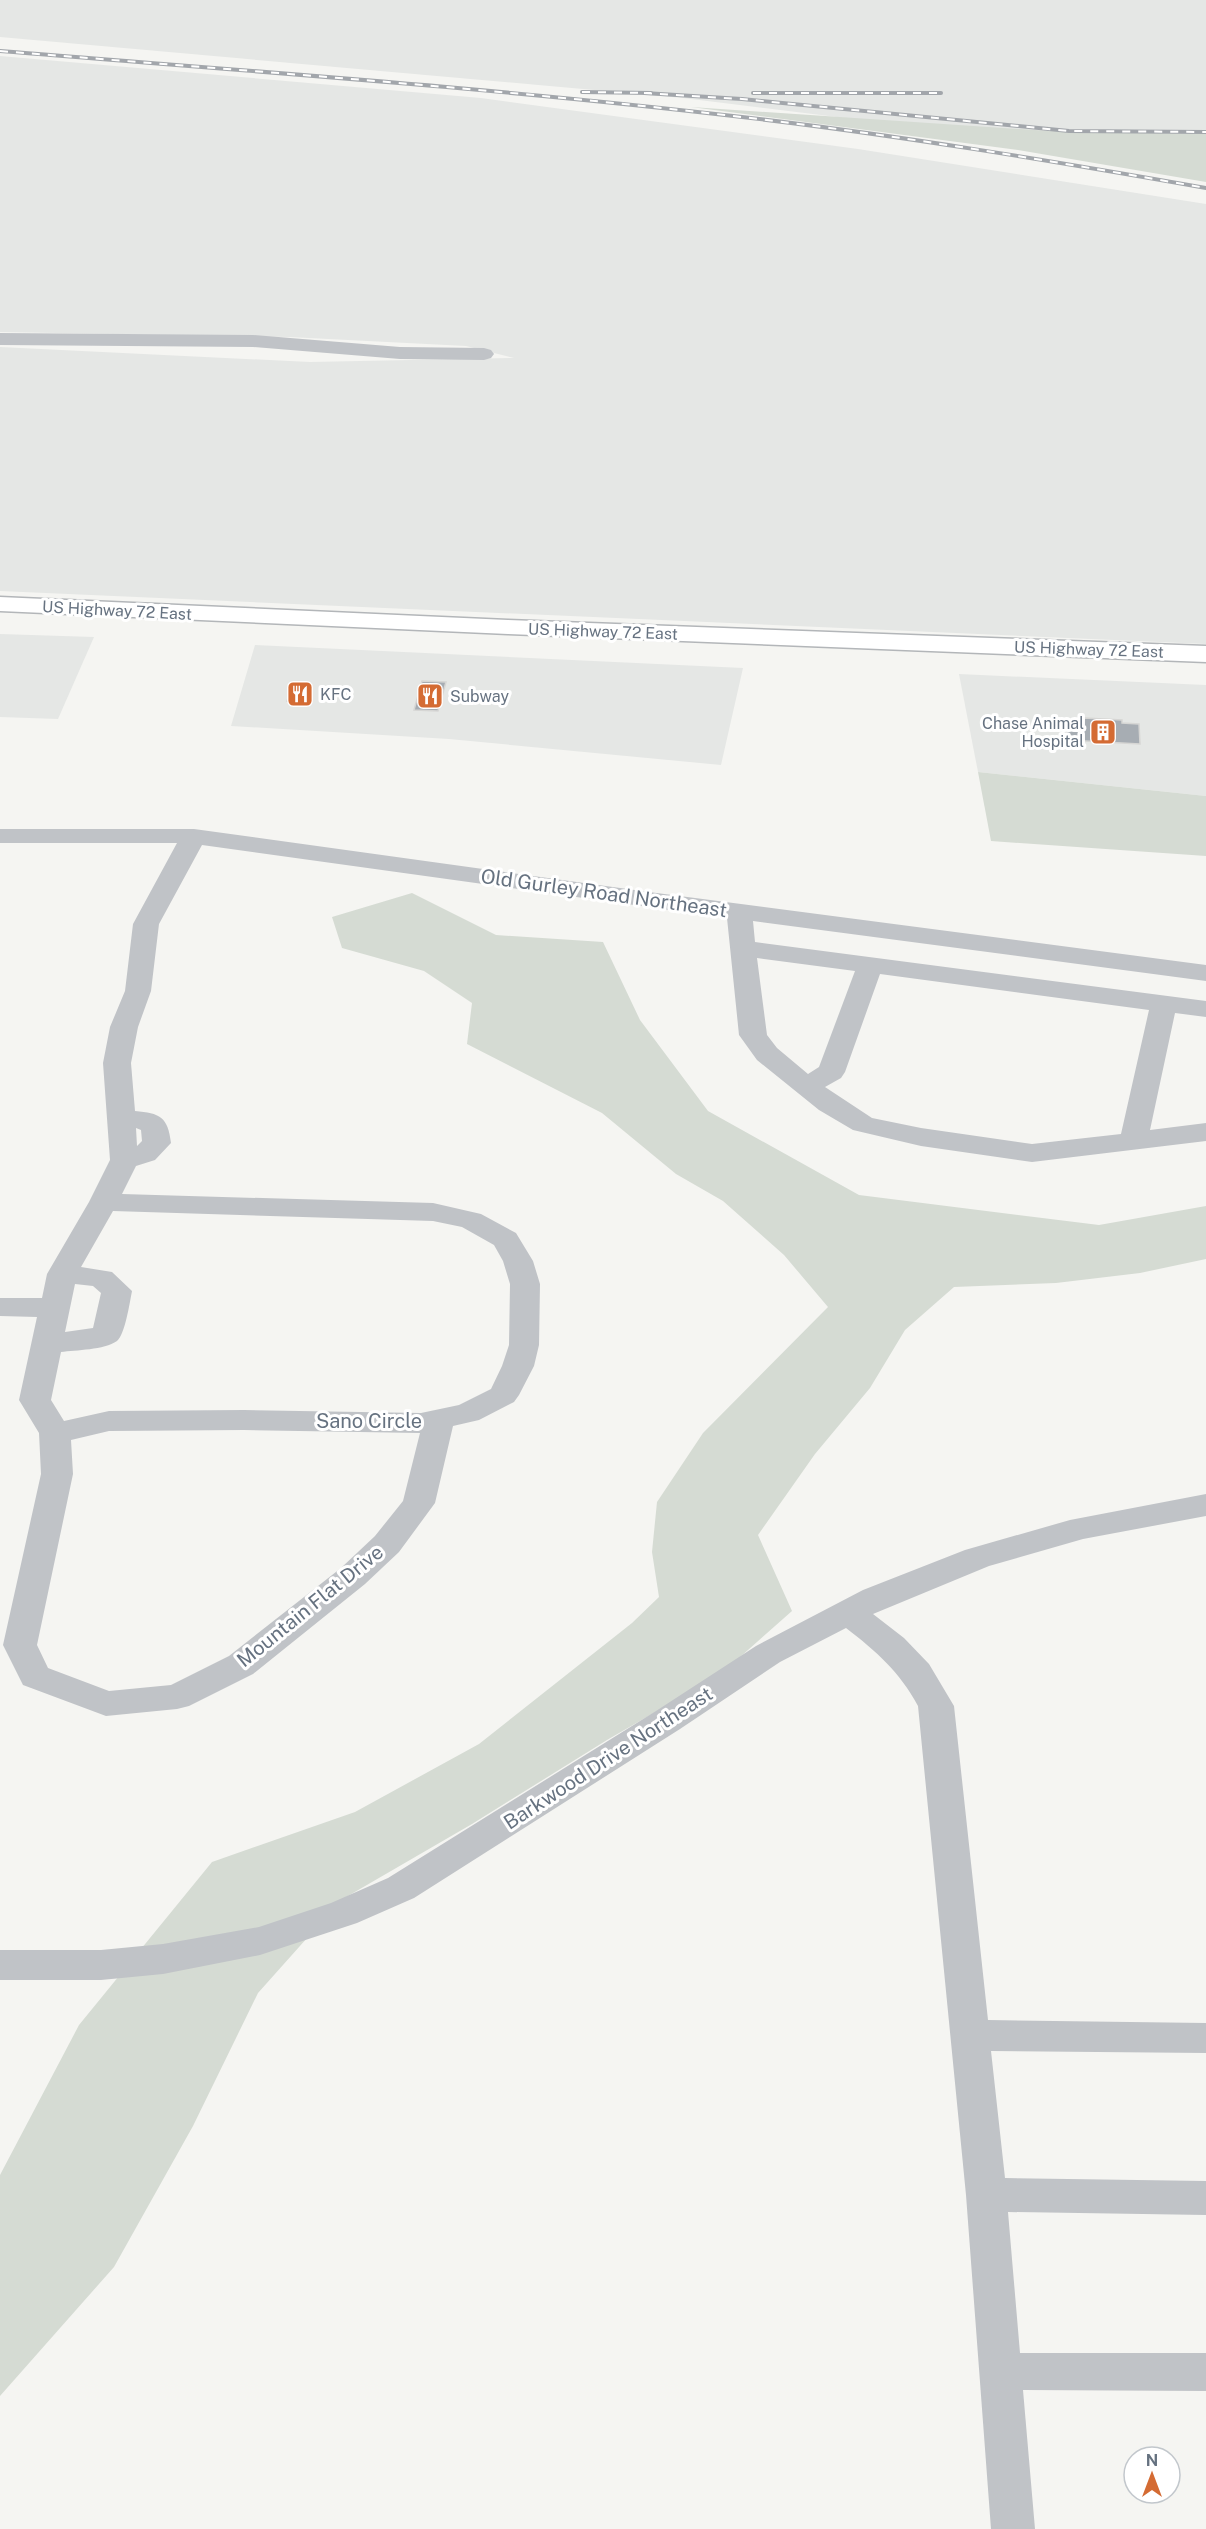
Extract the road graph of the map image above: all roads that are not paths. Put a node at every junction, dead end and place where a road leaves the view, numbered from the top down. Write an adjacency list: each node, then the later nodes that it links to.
1 (0, 339): 2 (street)
2 (484, 354)
3 (0, 604): 5 (highway, US Highway 72 East)
4 (0, 622): 6 (highway, US Highway 72 East)
5 (1206, 654)
6 (1206, 672)
7 (0, 836): 8 (street, Old Gurley Road Northeast)
8 (194, 836): 9 (street, Old Gurley Road Northeast); 20 (street)
9 (739, 912): 10 (street); 11 (street, Old Gurley Road Northeast)
10 (743, 948): 12 (street); 17 (street)
11 (1106, 960): 13 (street, Old Gurley Road Northeast); 14 (street)
12 (870, 965): 14 (street); 17 (street)
13 (1206, 973)
14 (1098, 994): 15 (street)
15 (1164, 1003): 16 (street); 19 (street)
16 (1206, 1009)
17 (806, 1086): 19 (street)
18 (1206, 1132): 19 (street)
19 (1133, 1142)
20 (105, 1203): 21 (street); 25 (street, Sano Circle)
21 (62, 1274): 23 (street); 24 (street)
22 (0, 1307): 23 (street)
23 (54, 1308): 24 (street)
24 (47, 1343): 26 (street)
25 (439, 1419): 26 (street, Sano Circle); 26 (street, Mountain Flat Drive)
26 (56, 1433)
27 (1206, 1505): 28 (street, Barkwood Drive Northeast)
28 (848, 1612): 29 (street, Barkwood Drive Northeast); 30 (street)
29 (0, 1965)
30 (970, 2035): 31 (street); 32 (street)
31 (1206, 2038)
32 (986, 2195): 33 (street); 34 (street)
33 (1206, 2198)
34 (1000, 2371): 35 (street); 36 (street)
35 (1206, 2372)
36 (1013, 2529)

